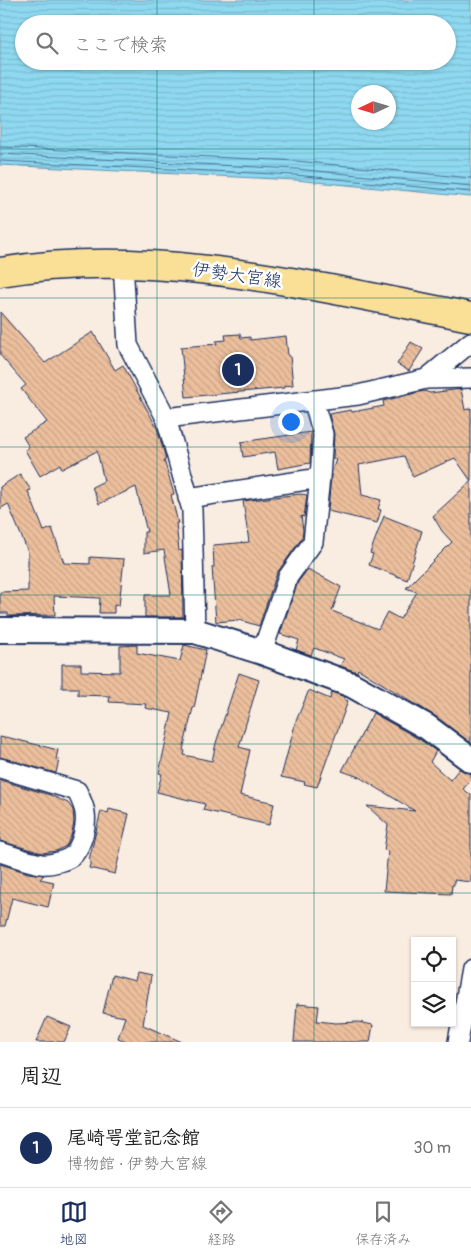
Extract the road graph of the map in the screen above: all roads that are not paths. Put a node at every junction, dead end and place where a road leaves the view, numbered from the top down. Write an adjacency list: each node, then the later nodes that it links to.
1 (123, 263): 2 (main road, 伊勢大宮線); 3 (main road, 伊勢大宮線); 8 (street)
2 (0, 272)
3 (471, 317)
4 (471, 342): 6 (street)
5 (471, 378): 6 (street)
6 (426, 379): 7 (street)
7 (312, 400): 8 (street); 9 (street)
8 (166, 418): 10 (street)
9 (320, 478): 10 (street); 13 (street)
10 (188, 498): 12 (street)
11 (0, 630): 12 (street)
12 (195, 631): 13 (street)
13 (262, 652): 14 (street)
14 (471, 760)
15 (0, 768): 16 (street)
16 (0, 852)
17 (471, 969): 18 (street)
18 (458, 1042)

